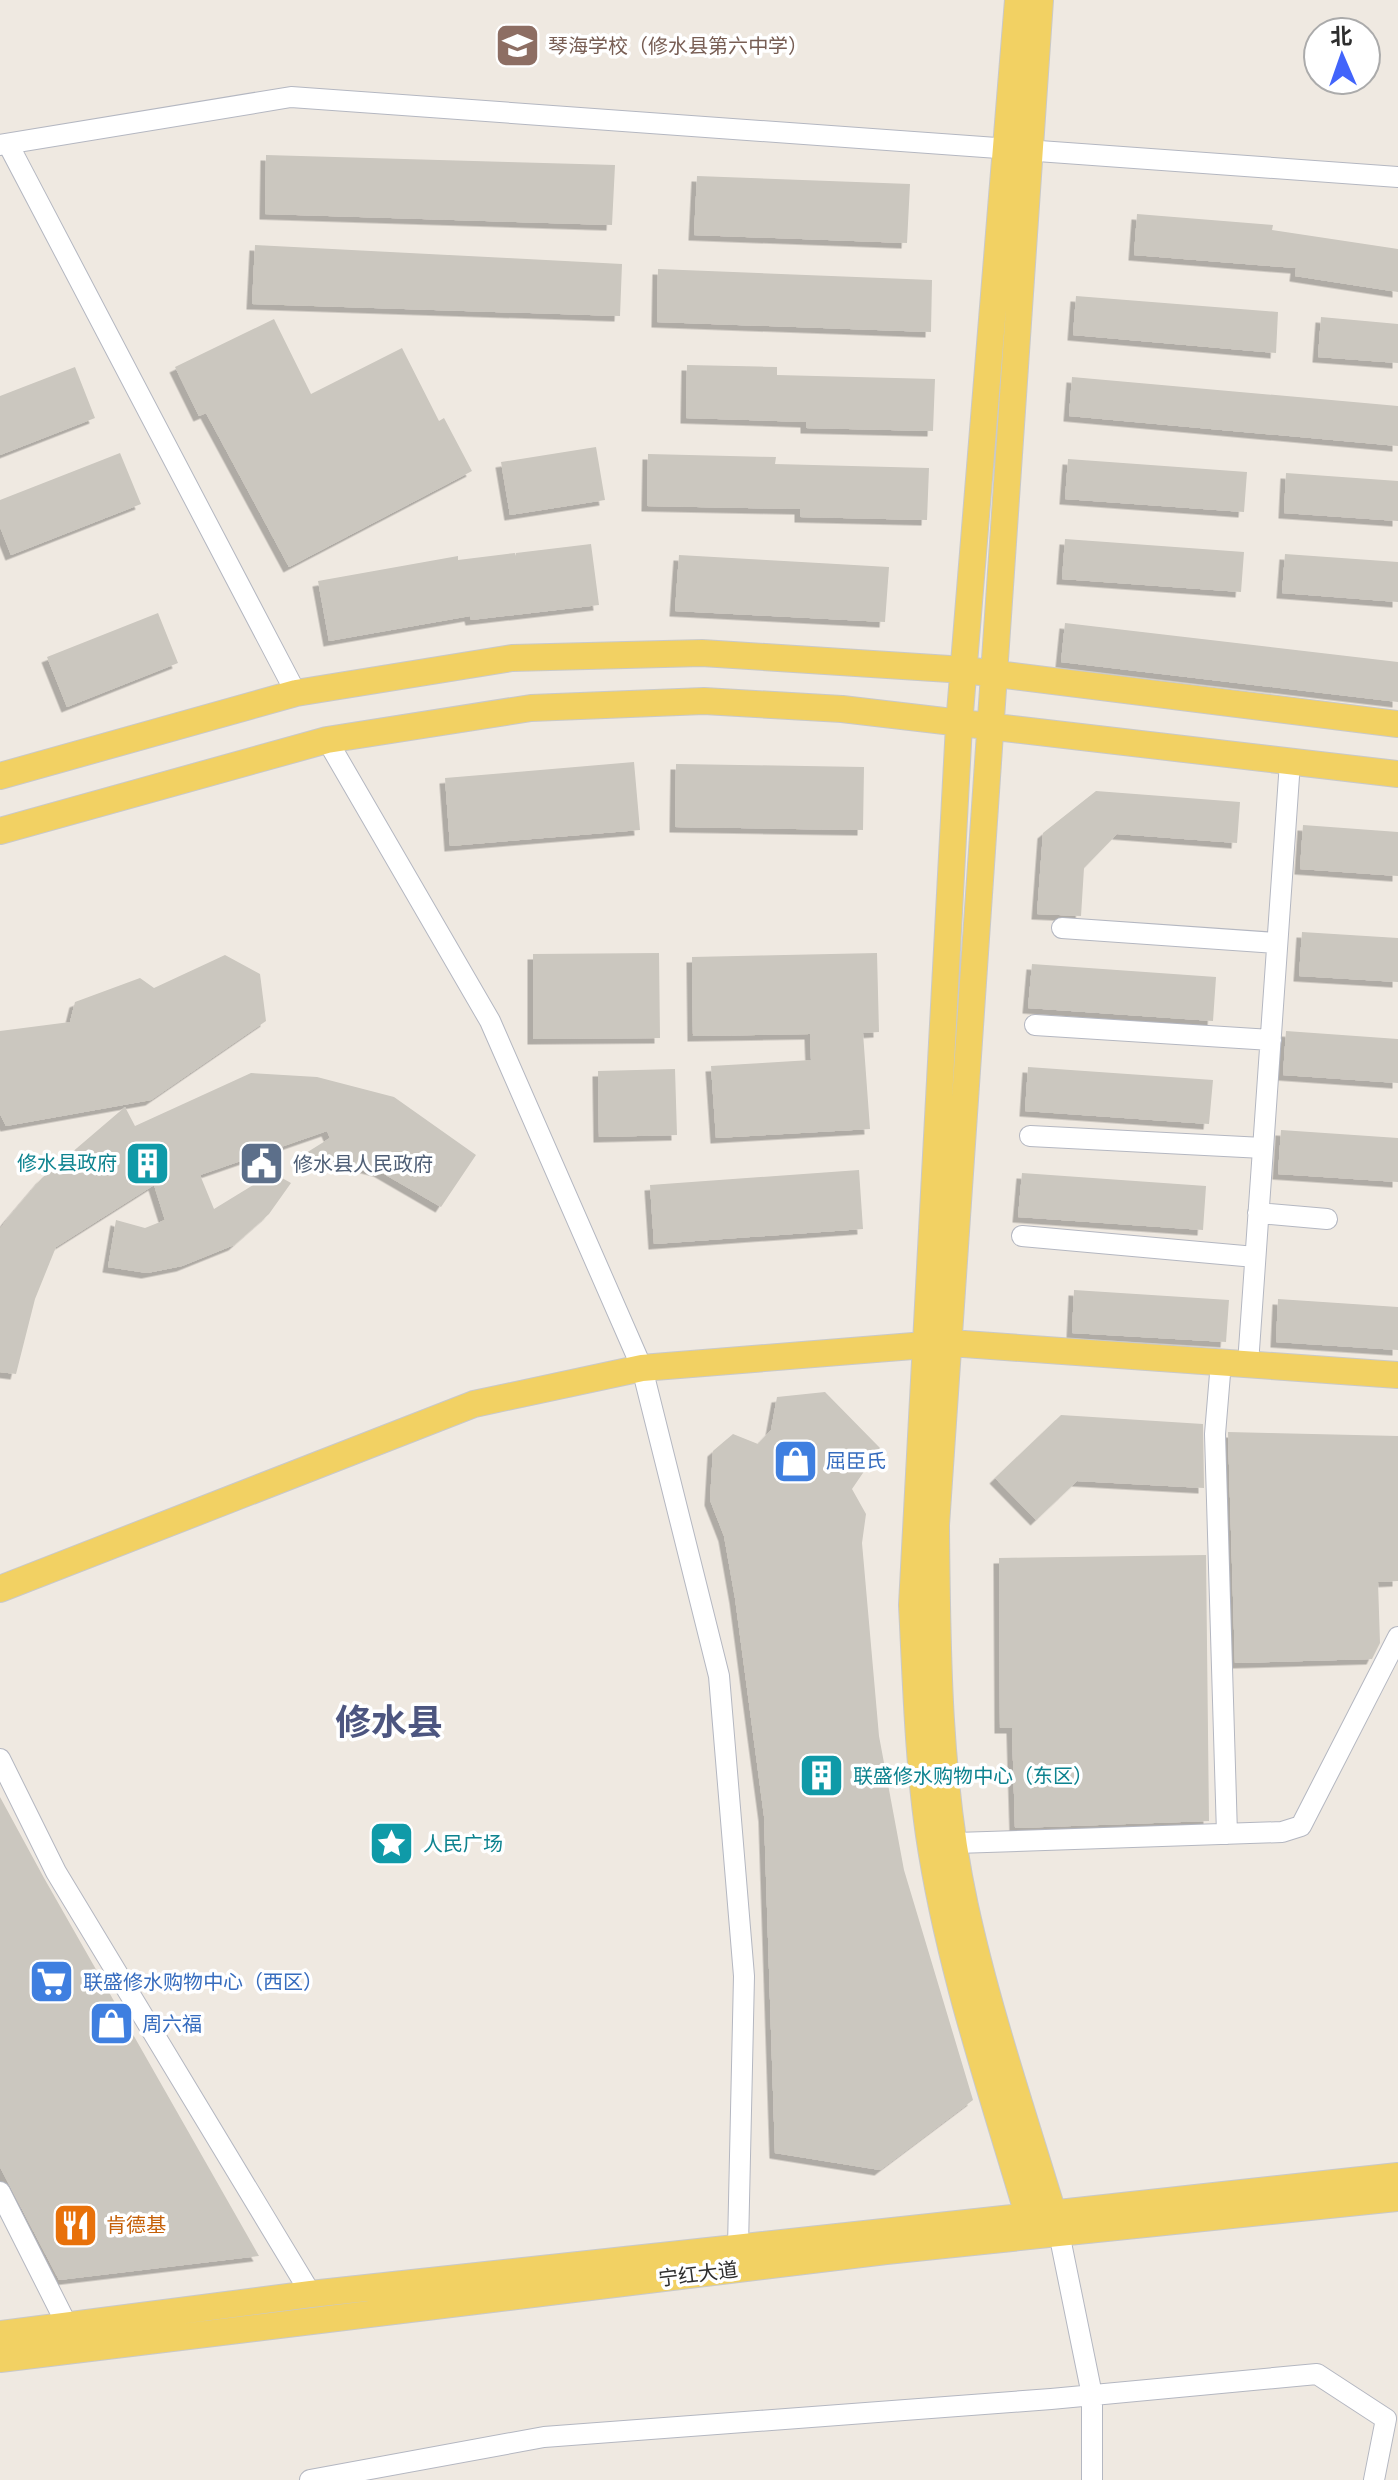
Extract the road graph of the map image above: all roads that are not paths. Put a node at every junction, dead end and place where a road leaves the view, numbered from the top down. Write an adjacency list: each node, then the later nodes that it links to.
1 (1018, 0): 4 (main road)
2 (1040, 0): 4 (main road)
3 (4, 145): 4 (street); 8 (street)
4 (1020, 149): 5 (street); 6 (main road); 7 (main road)
5 (1398, 177)
6 (965, 670): 7 (main road); 8 (main road); 10 (main road)
7 (992, 674): 9 (main road); 11 (main road)
8 (296, 693): 15 (main road)
9 (1398, 724)
10 (959, 725): 11 (main road); 12 (main road); 27 (main road)
11 (988, 728): 13 (main road); 27 (main road)
12 (327, 740): 16 (main road); 30 (street)
13 (1290, 762): 14 (main road); 18 (street)
14 (1398, 774)
15 (0, 776)
16 (0, 831)
17 (1062, 928): 18 (street)
18 (1277, 943): 20 (street)
19 (1035, 1025): 20 (street)
20 (1271, 1040): 22 (street)
21 (1030, 1136): 22 (street)
22 (1263, 1148): 23 (street)
23 (1258, 1213): 24 (street); 26 (street)
24 (1327, 1219)
25 (1022, 1236): 26 (street)
26 (1255, 1257): 29 (street)
27 (938, 1343): 28 (main road); 30 (main road); 36 (main road); 37 (main road)
28 (1221, 1362): 29 (main road); 35 (street)
29 (1248, 1364): 31 (main road)
30 (642, 1368): 32 (main road); 42 (street)
31 (1398, 1375)
32 (0, 1589)
33 (1398, 1637): 35 (street)
34 (0, 1759): 43 (street)
35 (1227, 1834): 37 (street)
36 (930, 1838): 37 (street); 41 (main road)
37 (956, 1843): 41 (main road)
38 (1398, 2176): 41 (main road, 宁红大道)
39 (0, 2192): 44 (street)
40 (1398, 2198): 41 (main road, 宁红大道)
41 (1044, 2224): 42 (main road, 宁红大道); 46 (main road, 宁红大道); 47 (street)
42 (738, 2246): 43 (main road, 宁红大道)
43 (311, 2294): 44 (main road, 宁红大道)
44 (67, 2325): 45 (main road, 宁红大道)
45 (0, 2334)
46 (0, 2359)
47 (1092, 2395): 48 (street); 49 (street); 50 (street)
48 (310, 2480)
49 (1092, 2480)
50 (1374, 2480)

